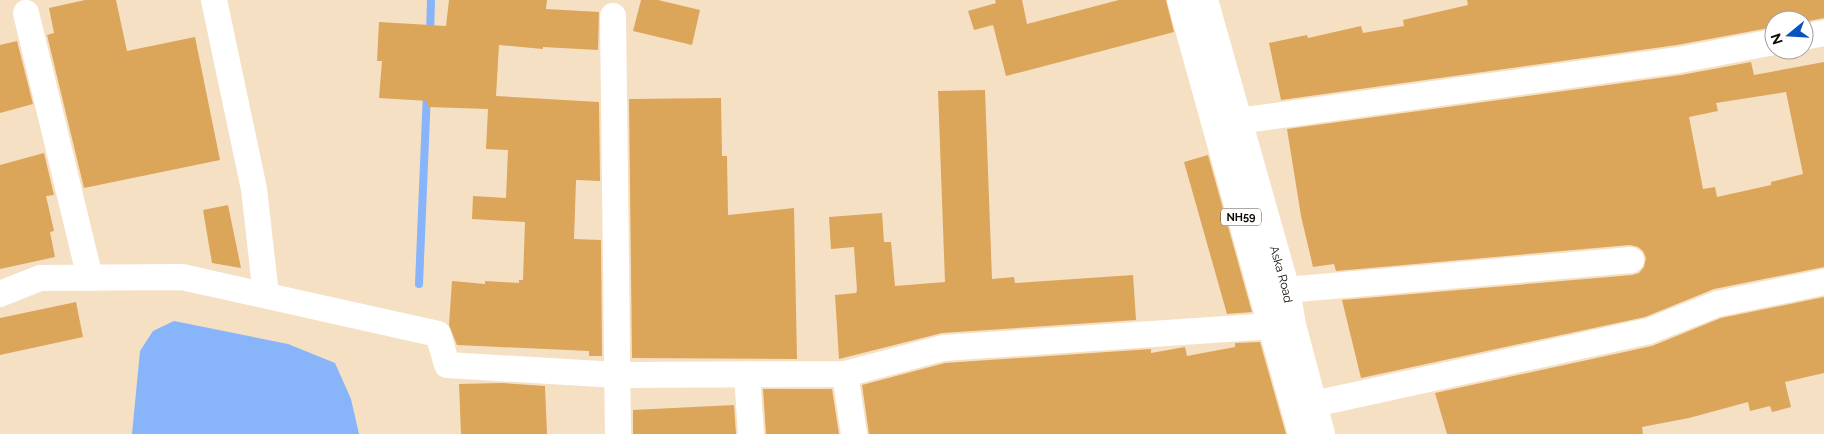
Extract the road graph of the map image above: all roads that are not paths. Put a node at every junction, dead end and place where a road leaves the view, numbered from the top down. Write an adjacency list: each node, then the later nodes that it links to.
1 (214, 0): 13 (street)
2 (1181, 0): 7 (highway, NH59)
3 (1204, 0): 7 (highway, Aska Road / NH59)
4 (26, 13): 9 (street)
5 (613, 16): 17 (street)
6 (1764, 44): 7 (street)
7 (1226, 122): 11 (highway, Aska Road / NH59); 14 (highway, NH59)
8 (1631, 260): 11 (street)
9 (90, 278): 12 (street); 13 (street)
10 (1824, 282): 18 (street)
11 (1286, 290): 14 (street); 18 (highway, Aska Road / NH59)
12 (0, 294)
13 (266, 295): 17 (street)
14 (1271, 326): 16 (street); 22 (highway, NH59)
15 (747, 374): 16 (street); 17 (street); 20 (street)
16 (844, 374): 21 (street)
17 (617, 375): 19 (street)
18 (1314, 404): 23 (highway, Aska Road / NH59)
19 (618, 434)
20 (751, 434)
21 (854, 434)
22 (1302, 434)
23 (1321, 434)

